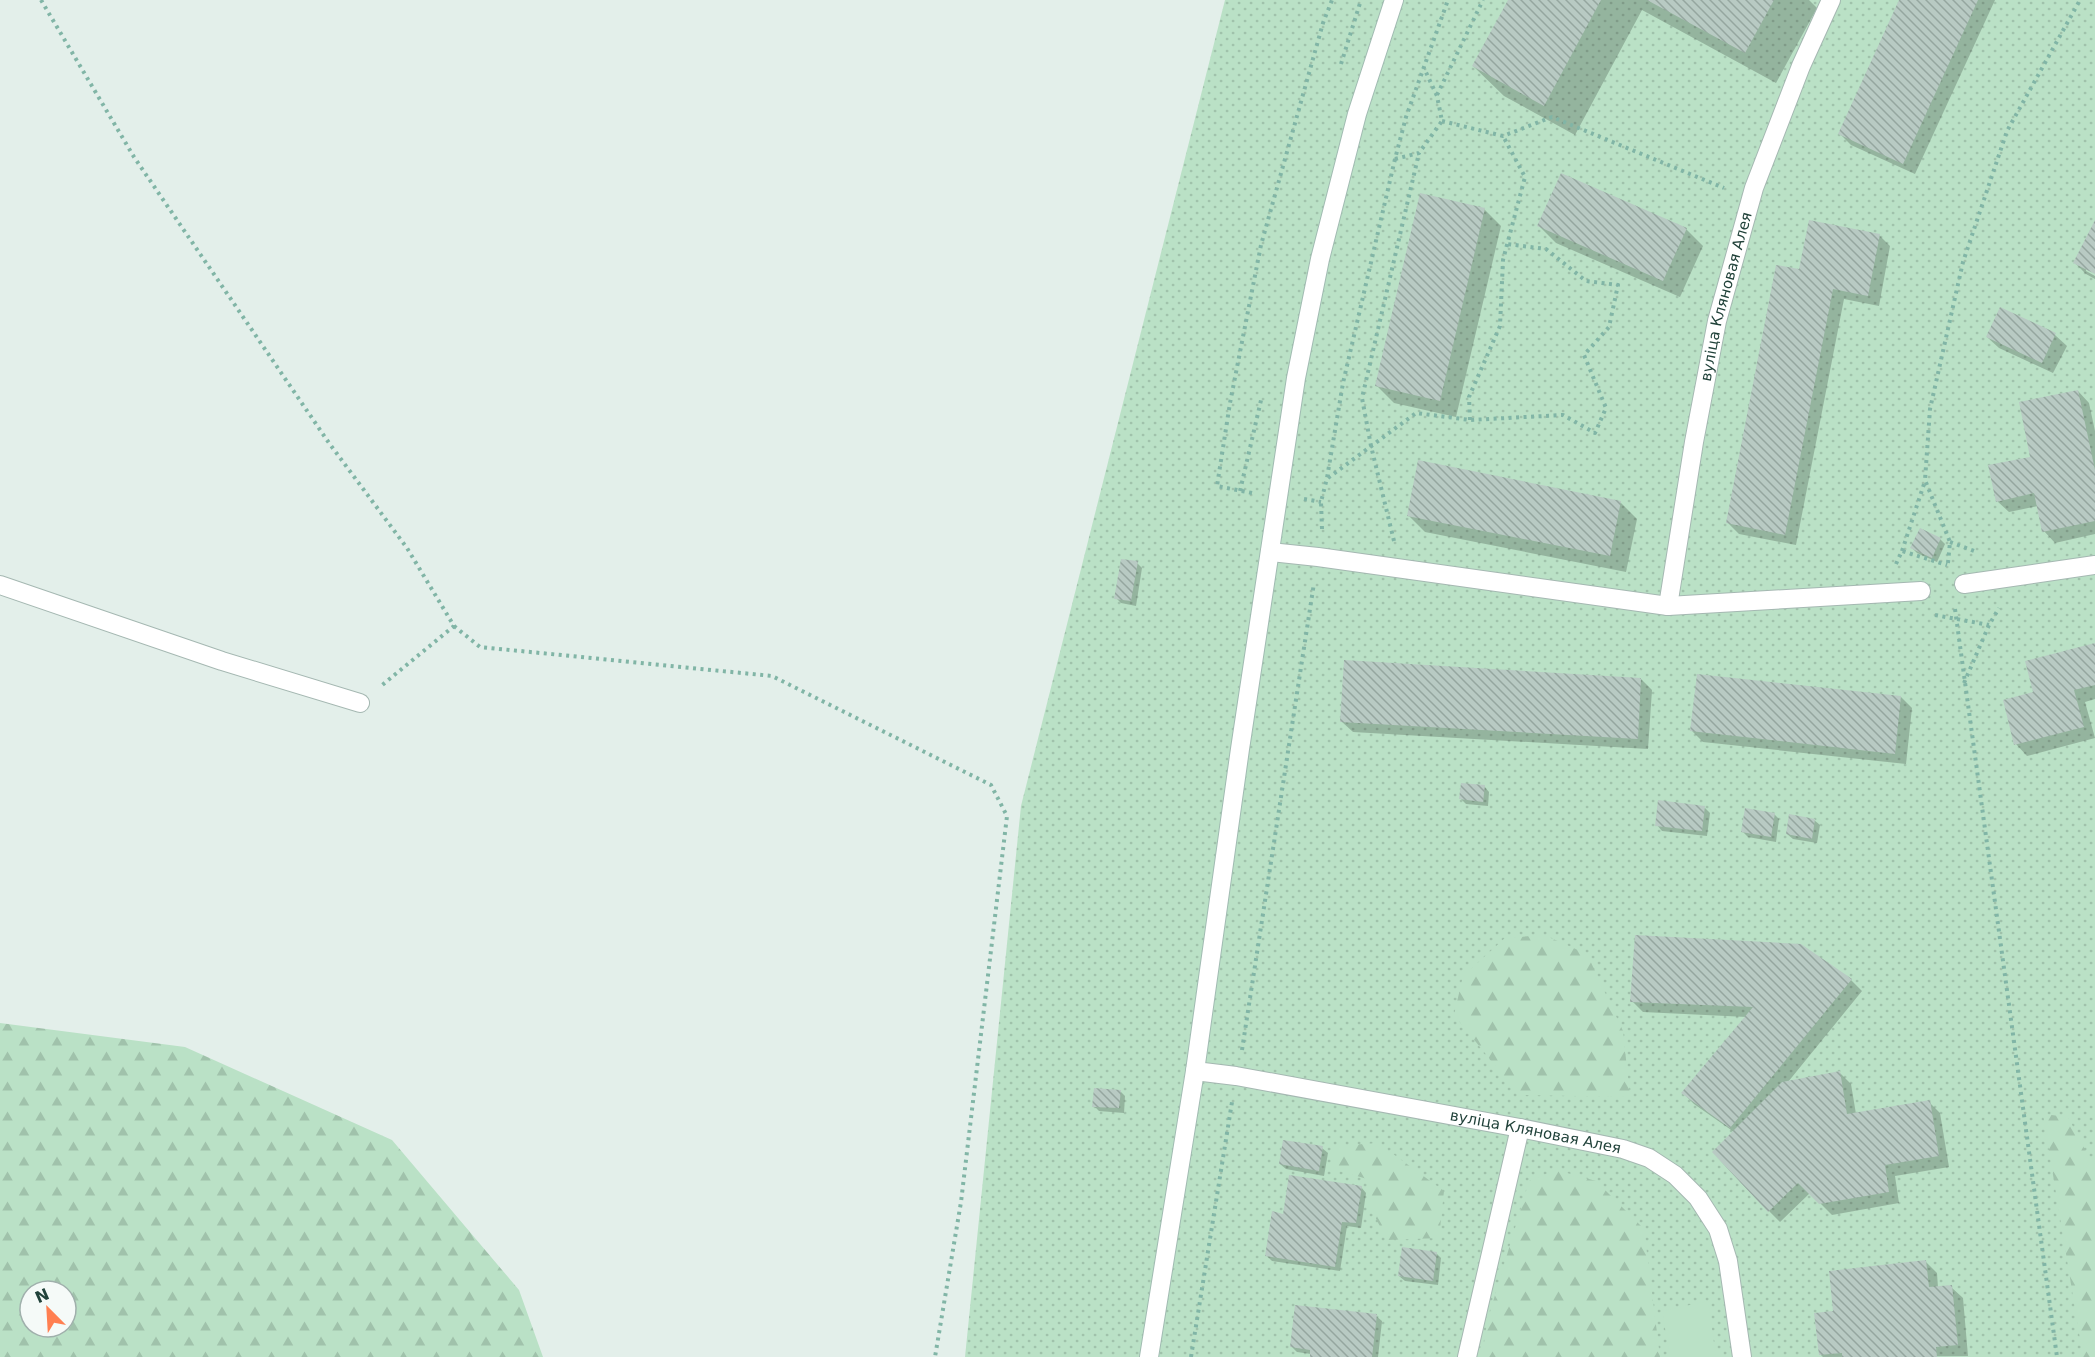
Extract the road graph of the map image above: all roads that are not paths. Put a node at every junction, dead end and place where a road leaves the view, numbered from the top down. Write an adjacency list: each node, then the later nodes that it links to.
1 (1394, 0): 3 (street)
2 (1831, 0): 8 (street, вуліца Кляновая Алея)
3 (1270, 552): 8 (street); 10 (street)
4 (2095, 565): 5 (street)
5 (1957, 580)
6 (0, 585): 9 (street)
7 (1921, 591): 8 (street)
8 (1668, 606)
9 (360, 703)
10 (1195, 1071): 11 (street, вуліца Кляновая Алея); 12 (street)
11 (1520, 1128): 13 (street); 14 (street, вуліца Кляновая Алея)
12 (1149, 1357)
13 (1467, 1357)
14 (1742, 1357)

